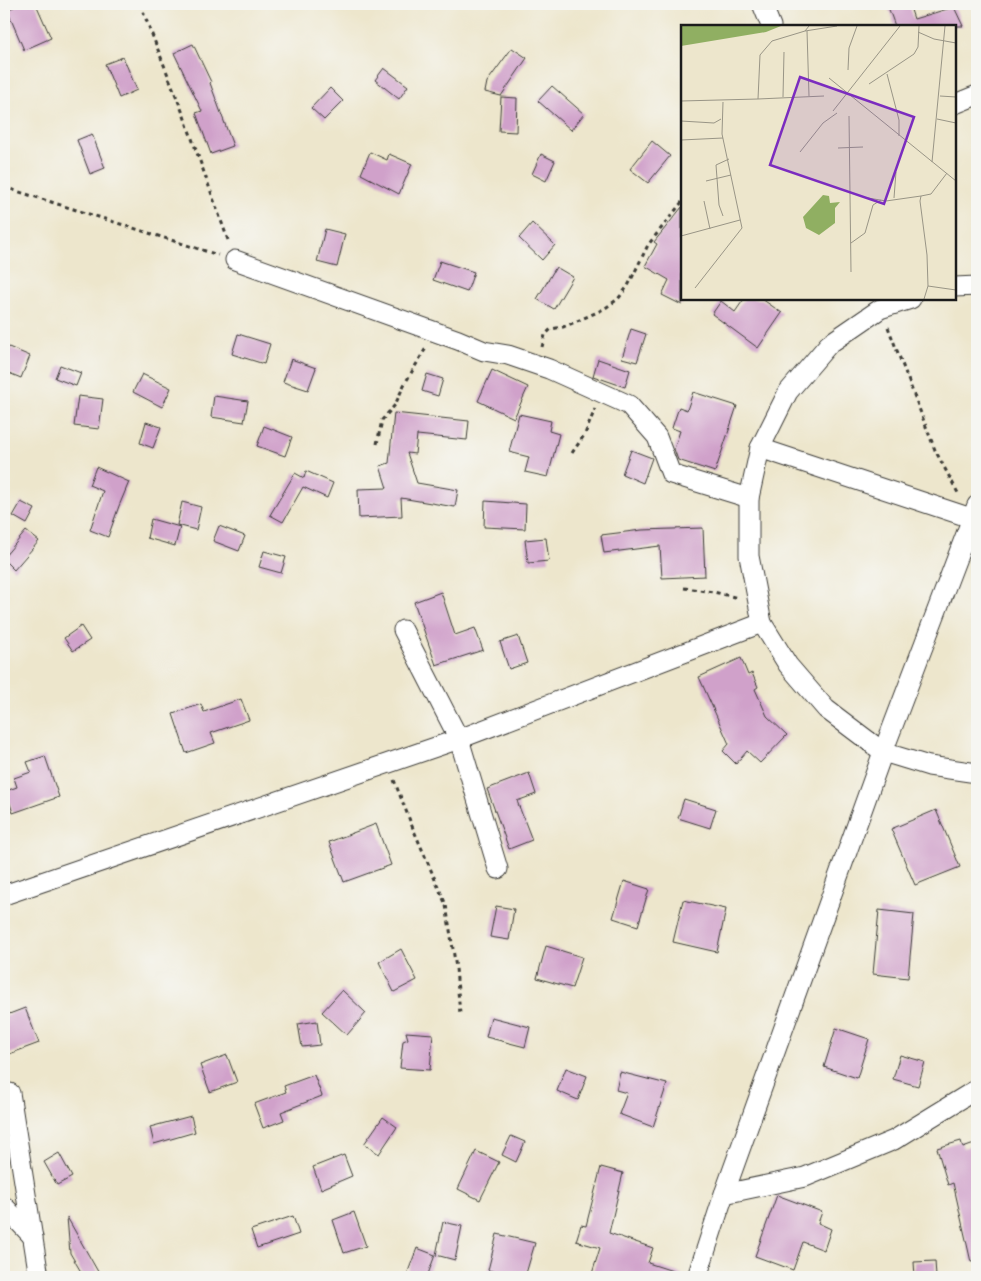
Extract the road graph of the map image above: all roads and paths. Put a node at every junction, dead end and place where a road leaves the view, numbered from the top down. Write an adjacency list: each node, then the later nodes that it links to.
1 (136, 4): 4 (path)
2 (140, 4): 4 (path)
3 (762, 4): 5 (street)
4 (142, 8): 10 (path)
5 (770, 25)
6 (977, 96): 7 (street)
7 (956, 104)
8 (4, 187): 10 (path)
9 (681, 203): 16 (path)
10 (235, 260): 16 (street)
11 (977, 286): 12 (street)
12 (956, 287)
13 (904, 300): 14 (street)
14 (878, 304): 19 (street); 22 (path)
15 (428, 343): 18 (path)
16 (536, 364): 17 (street)
17 (602, 392): 20 (path); 21 (street)
18 (377, 444)
19 (760, 448): 21 (street); 22 (street)
20 (572, 453)
21 (749, 498): 24 (street)
22 (975, 514): 28 (street)
23 (684, 588): 24 (path)
24 (758, 602): 25 (street)
25 (762, 623): 27 (street); 28 (street)
26 (402, 630): 27 (street)
27 (459, 738): 29 (street); 31 (street)
28 (883, 752): 30 (street); 36 (street)
29 (388, 763): 32 (street); 33 (path)
30 (977, 773)
31 (498, 869)
32 (4, 895)
33 (460, 1014)
34 (977, 1089): 36 (street)
35 (10, 1093): 38 (street)
36 (724, 1194): 40 (street)
37 (4, 1206): 38 (street)
38 (33, 1237): 39 (street)
39 (39, 1277)
40 (697, 1277)

